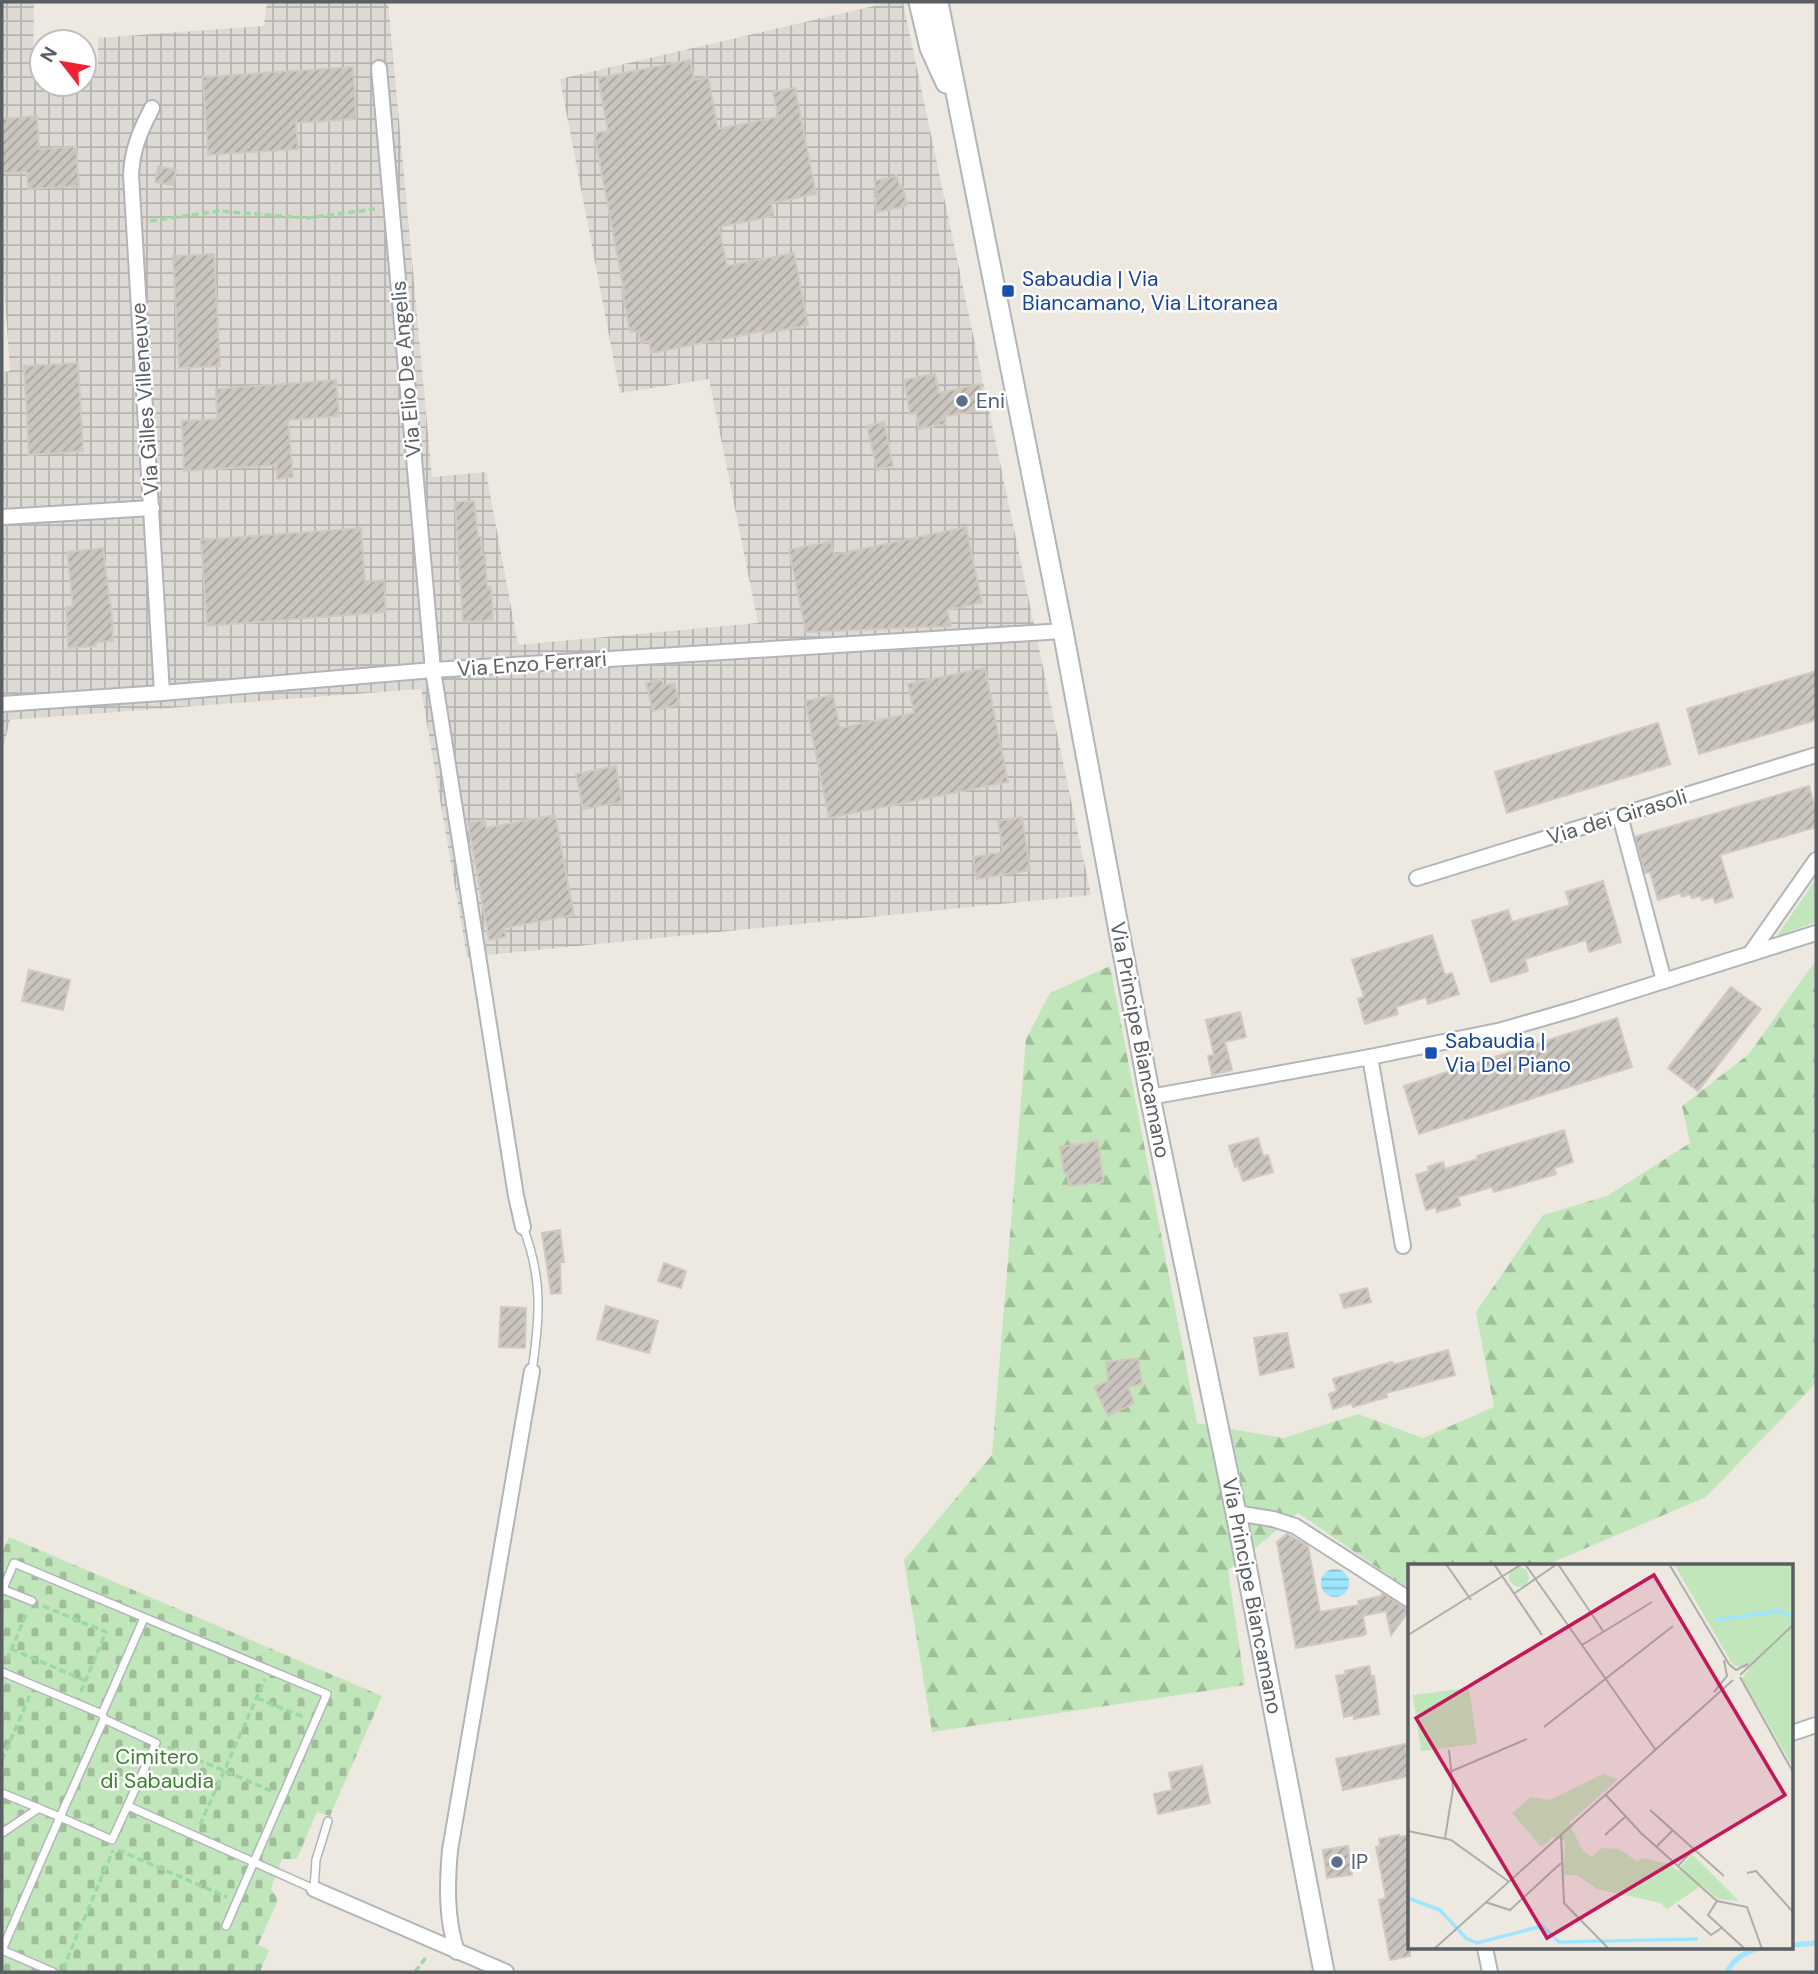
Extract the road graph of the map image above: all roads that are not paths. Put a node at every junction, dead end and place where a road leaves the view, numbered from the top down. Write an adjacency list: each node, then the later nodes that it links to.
1 (919, 2): 4 (street, Via Principe Biancamano)
2 (938, 2): 4 (street, Via Principe Biancamano)
3 (379, 68): 9 (street, Via Elio De Angelis)
4 (958, 107): 8 (street, Via Principe Biancamano)
5 (152, 108): 6 (street, Via Gilles Villeneuve)
6 (152, 508): 7 (street); 10 (street, Via Gilles Villeneuve)
7 (2, 517)
8 (1063, 631): 9 (street, Via Enzo Ferrari); 20 (street, Via Principe Biancamano)
9 (433, 670): 10 (street, Via Enzo Ferrari); 21 (street, Via Elio De Angelis)
10 (162, 693): 11 (street, Via Enzo Ferrari)
11 (2, 704)
12 (1815, 760): 13 (street, Via dei Girasoli)
13 (1620, 816): 15 (street, Via dei Girasoli); 18 (street)
14 (1816, 860): 17 (street)
15 (1417, 878)
16 (1816, 933): 17 (street)
17 (1749, 954): 18 (street)
18 (1664, 981): 19 (street)
19 (1370, 1057): 20 (street); 22 (street)
20 (1150, 1097): 24 (street, Via Principe Biancamano)
21 (523, 1227): 23 (lane)
22 (1403, 1246)
23 (532, 1371): 44 (street)
24 (1236, 1513): 26 (street); 47 (street, Via Principe Biancamano)
25 (2, 1590): 27 (lane); 28 (lane)
26 (1408, 1599)
27 (32, 1601)
28 (144, 1618): 30 (lane); 39 (lane)
29 (2, 1672): 30 (lane)
30 (103, 1716): 34 (lane); 36 (lane)
31 (1816, 1725): 32 (street)
32 (1794, 1732)
33 (2, 1793): 35 (lane)
34 (128, 1806): 36 (lane); 39 (lane)
35 (39, 1808): 36 (lane); 38 (lane)
36 (60, 1817): 42 (lane)
37 (328, 1821): 40 (lane)
38 (2, 1833)
39 (253, 1863): 40 (lane); 41 (lane)
40 (314, 1889): 44 (street)
41 (226, 1926)
42 (2, 1950): 45 (lane)
43 (1485, 1950): 48 (street)
44 (457, 1952): 46 (street)
45 (53, 1972)
46 (506, 1972)
47 (1324, 1972)
48 (1490, 1972)

